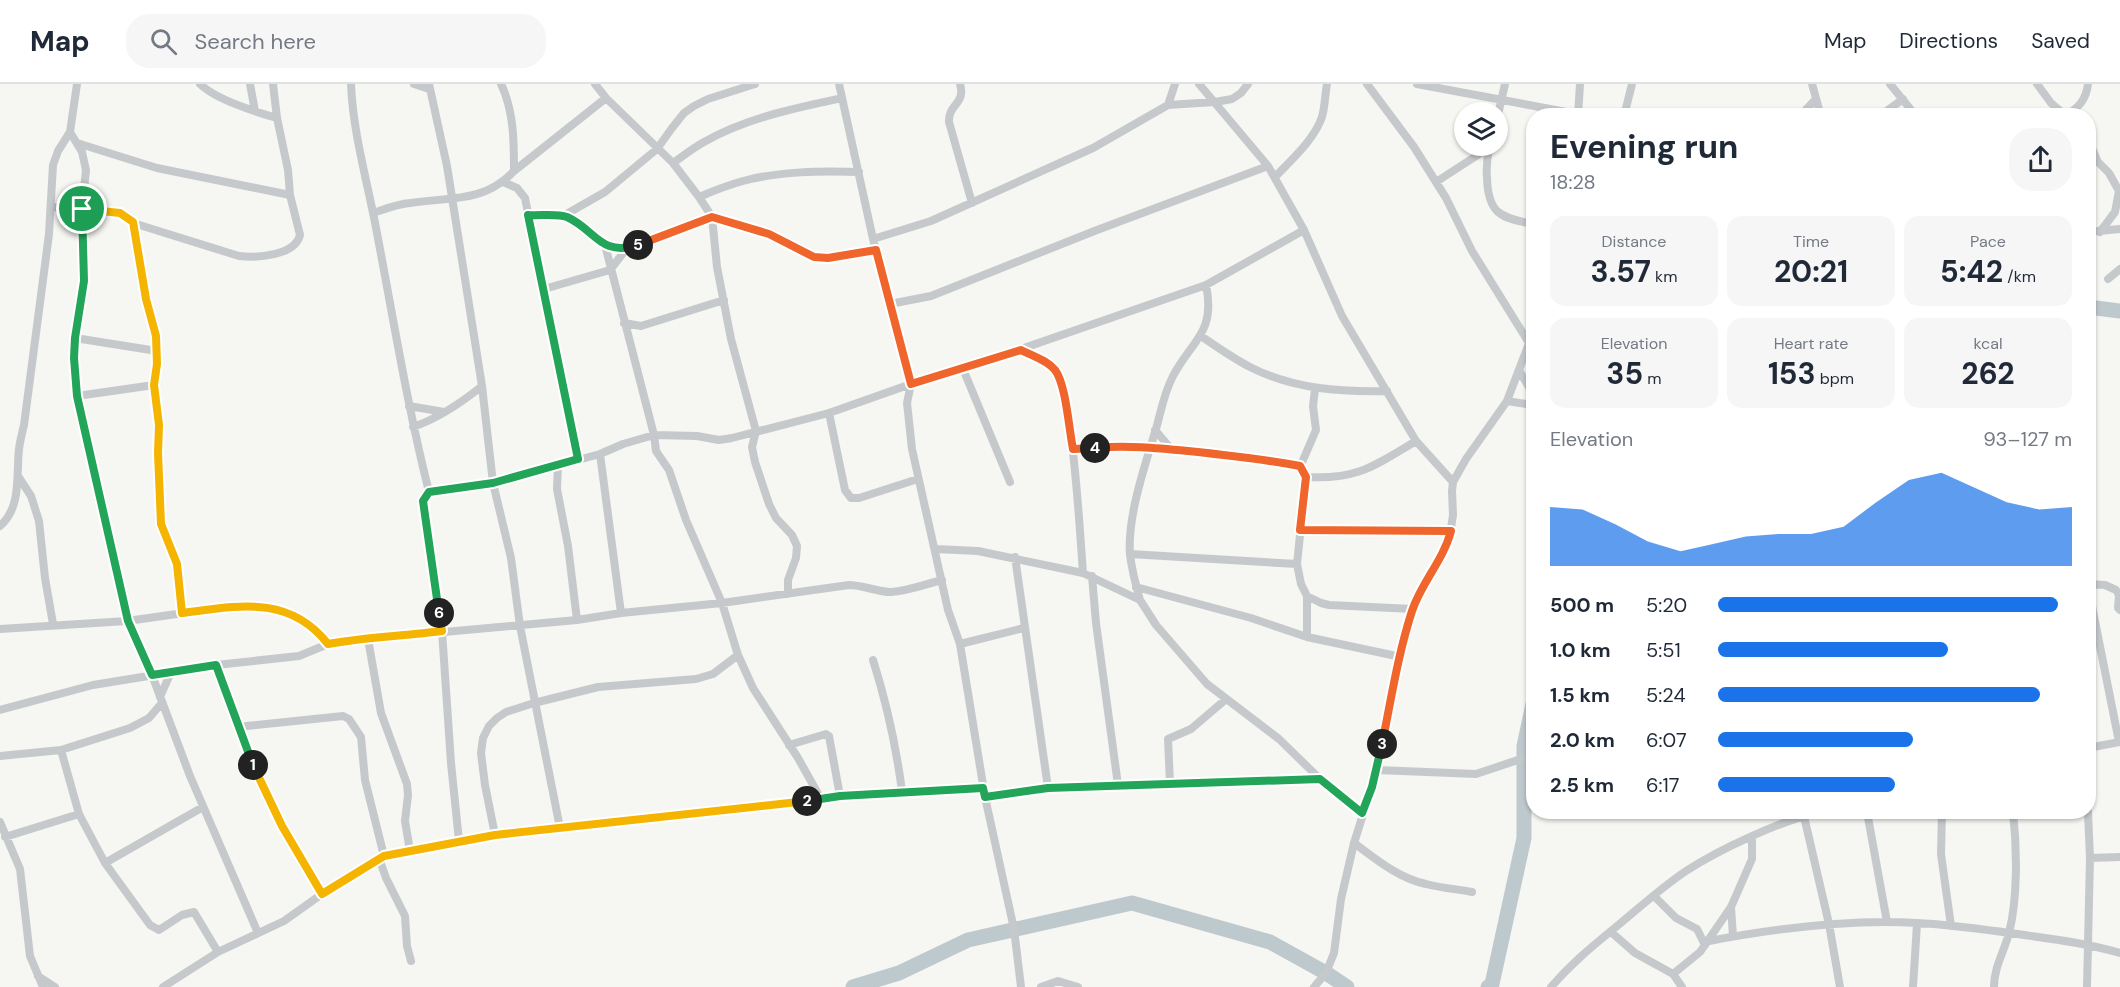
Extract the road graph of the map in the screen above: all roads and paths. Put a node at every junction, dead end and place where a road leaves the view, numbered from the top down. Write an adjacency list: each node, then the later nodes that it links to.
1 (77, 84): 46 (street)
2 (200, 84): 44 (street)
3 (250, 84): 44 (street)
4 (273, 84): 45 (street)
5 (351, 84): 65 (street)
6 (414, 84): 26 (street)
7 (501, 84): 27 (street)
8 (511, 84): 27 (street)
9 (595, 84): 28 (street)
10 (755, 84): 48 (street)
11 (839, 84): 29 (street)
12 (960, 84): 62 (street)
13 (1176, 84): 34 (street)
14 (1199, 84): 33 (street)
15 (1248, 84): 33 (street)
16 (1327, 84): 56 (street)
17 (1366, 84): 58 (street)
18 (1417, 84): 32 (street)
19 (1505, 84): 32 (street)
20 (1580, 84): 36 (street)
21 (1632, 84): 37 (street)
22 (1812, 84): 31 (street)
23 (1890, 84): 30 (street)
24 (2037, 84): 42 (street)
25 (2088, 84): 43 (street)
26 (429, 87): 61 (street)
27 (506, 93): 54 (street)
28 (606, 98): 48 (street); 54 (street)
29 (842, 98): 52 (street); 55 (street)
30 (1903, 99): 40 (street); 41 (street)
31 (1815, 100): 38 (street); 39 (street)
32 (1502, 101): 35 (street)
33 (1215, 102): 34 (street); 53 (street)
34 (1168, 105): 62 (street)
35 (1540, 108)
36 (1578, 108)
37 (1626, 108)
38 (1808, 108)
39 (1818, 108)
40 (1891, 108)
41 (1910, 108)
42 (2056, 108)
43 (2077, 108)
44 (255, 111): 45 (street)
45 (277, 118): 59 (street)
46 (70, 132): 47 (street); 63 (street)
47 (77, 143): 59 (street); 64 (street)
48 (657, 150): 52 (street); 67 (street)
49 (1475, 156): 58 (street)
50 (1487, 156): 70 (street)
51 (2096, 158): 74 (street)
52 (673, 164): 60 (street)
53 (1268, 165): 56 (street); 85 (street)
54 (514, 171): 57 (street)
55 (859, 172): 60 (street); 75 (street)
56 (1275, 177): 72 (street)
57 (503, 182): 61 (street); 66 (street)
58 (1436, 182): 89 (street)
59 (290, 195): 69 (street)
60 (699, 197): 68 (street)
61 (452, 199): 65 (street); 98 (street)
62 (972, 203): 75 (street)
63 (52, 207): 64 (street); 119 (street)
64 (82, 209): 69 (street); 88 (street)
65 (373, 213): 104 (street)
66 (528, 215): 67 (street); 83 (street)
67 (563, 216): 76 (street)
68 (712, 217): 77 (street); 78 (street); 84 (street)
69 (133, 222): 91 (street)
70 (1526, 222)
71 (2120, 229): 74 (street)
72 (1304, 230): 82 (street); 100 (street)
73 (2096, 232): 74 (street)
74 (2100, 232)
75 (873, 240): 78 (street)
76 (605, 245): 77 (street); 80 (street)
77 (627, 248): 80 (street)
78 (876, 250): 85 (street)
79 (2120, 269): 81 (street)
80 (610, 270): 83 (street); 86 (street)
81 (2108, 279)
82 (1206, 285): 87 (street); 90 (street)
83 (544, 289): 116 (street)
84 (724, 300): 86 (street); 108 (street)
85 (890, 303): 96 (street)
86 (624, 323): 110 (street)
87 (1201, 336): 99 (street); 109 (street)
88 (75, 338): 91 (street); 101 (street)
89 (1526, 338)
90 (1021, 350): 93 (street); 113 (street)
91 (157, 351): 97 (street)
92 (1526, 353): 94 (street)
93 (963, 369): 96 (street); 122 (street)
94 (1520, 372): 95 (street); 102 (street)
95 (1526, 382)
96 (911, 384): 106 (street); 121 (street)
97 (154, 385): 101 (street); 144 (street)
98 (482, 386): 105 (street); 124 (street)
99 (1316, 389): 100 (street); 118 (street)
100 (1387, 391): 111 (street)
101 (77, 396): 147 (street)
102 (1507, 401): 103 (street); 123 (street)
103 (1526, 404)
104 (409, 406): 105 (street); 107 (street)
105 (445, 412): 107 (street)
106 (829, 412): 108 (street); 121 (street)
107 (413, 427): 125 (street)
108 (756, 430): 110 (street); 138 (street)
109 (1155, 430): 112 (street); 114 (street)
110 (654, 435): 115 (street); 141 (street)
111 (1416, 441): 120 (street); 123 (street)
112 (1149, 448): 113 (street); 114 (street); 130 (street)
113 (1073, 449): 133 (street)
114 (1172, 450): 118 (street)
115 (600, 454): 116 (street); 145 (street)
116 (578, 459): 117 (street)
117 (558, 465): 124 (street); 146 (street)
118 (1300, 466): 120 (street)
119 (18, 476): 126 (street); 148 (street)
120 (1306, 477): 127 (street)
121 (918, 479): 129 (street)
122 (1010, 482)
123 (1453, 482): 128 (street)
124 (493, 483): 125 (street); 149 (street)
125 (429, 492): 153 (street)
126 (0, 526)
127 (1300, 530): 128 (street); 132 (street)
128 (1451, 531): 142 (street)
129 (935, 549): 131 (street); 135 (street)
130 (1130, 554): 132 (street); 137 (street)
131 (1016, 557): 133 (street); 151 (street)
132 (1297, 564): 139 (street)
133 (1083, 573): 134 (street)
134 (1092, 576): 140 (street); 178 (street)
135 (942, 580): 138 (street); 157 (street)
136 (2096, 585): 143 (street)
137 (1136, 587): 140 (street); 154 (street)
138 (788, 594): 141 (street)
139 (1307, 596): 142 (street); 154 (street)
140 (1140, 600): 164 (street)
141 (722, 603): 145 (street); 158 (street)
142 (1413, 609): 159 (street)
143 (2120, 610)
144 (182, 613): 147 (street); 156 (street)
145 (621, 613): 146 (street)
146 (577, 620): 149 (street)
147 (128, 621): 148 (street); 163 (street)
148 (53, 624): 152 (street)
149 (520, 626): 153 (street); 166 (street)
150 (2096, 626): 169 (street)
151 (1024, 628): 157 (street); 179 (street)
152 (0, 629)
153 (442, 631): 155 (street); 198 (street)
154 (1307, 637): 159 (street)
155 (368, 639): 156 (street); 200 (street)
156 (328, 644): 161 (street)
157 (960, 644): 181 (street)
158 (738, 655): 166 (street); 170 (street)
159 (1401, 657): 175 (street)
160 (873, 660): 180 (street)
161 (216, 665): 162 (street); 168 (street)
162 (171, 672): 163 (street); 165 (street)
163 (152, 675): 165 (street); 167 (street)
164 (1226, 700): 176 (street); 177 (street)
165 (161, 701): 172 (street); 184 (street)
166 (534, 703): 194 (street); 195 (street)
167 (0, 710)
168 (237, 727): 201 (street); 206 (street)
169 (2119, 742): 171 (street)
170 (789, 745): 182 (street); 183 (street)
171 (2096, 746)
172 (61, 750): 173 (street); 186 (street)
173 (0, 756)
174 (1526, 757): 175 (street)
175 (1377, 770): 185 (street)
176 (1320, 779): 177 (street); 185 (street)
177 (1170, 783): 178 (street)
178 (1118, 785): 179 (street)
179 (1048, 788): 181 (street)
180 (902, 792): 181 (street); 182 (street)
181 (984, 792): 227 (street)
182 (840, 796): 183 (street)
183 (821, 799): 194 (street)
184 (203, 807): 204 (street); 214 (street)
185 (1362, 813): 199 (street)
186 (79, 814): 196 (street); 204 (street)
187 (1790, 819): 197 (street)
188 (1804, 819): 210 (street)
189 (1868, 819): 209 (street)
190 (1942, 819): 212 (street)
191 (2014, 819): 215 (street)
192 (2088, 819): 203 (street)
193 (0, 822): 196 (street)
194 (560, 828): 195 (street)
195 (495, 835): 198 (street)
196 (5, 837): 223 (street)
197 (1752, 837): 207 (street); 208 (street)
198 (459, 841): 200 (street)
199 (1354, 843): 205 (street); 230 (street)
200 (410, 851): 201 (street)
201 (381, 857): 206 (street); 221 (street)
202 (2120, 857): 203 (street)
203 (2090, 858): 218 (street)
204 (105, 863): 219 (street)
205 (1472, 892)
206 (322, 894): 214 (street)
207 (1654, 896): 213 (street); 217 (street)
208 (1731, 907): 216 (street); 217 (street)
209 (1887, 922): 210 (street); 211 (street)
210 (1829, 924): 216 (street); 233 (street)
211 (1917, 924): 212 (street); 234 (street)
212 (1951, 926): 215 (street)
213 (1611, 932): 222 (street); 231 (street)
214 (258, 933): 219 (street)
215 (2009, 933): 218 (street); 235 (street)
216 (1733, 936): 217 (street)
217 (1707, 943): 222 (street)
218 (2088, 944): 220 (street); 236 (street)
219 (218, 952): 226 (street)
220 (2120, 953)
221 (411, 961)
222 (1673, 974): 232 (street)
223 (38, 976): 224 (street); 225 (street)
224 (43, 987)
225 (54, 987)
226 (163, 987)
227 (1021, 987)
228 (1041, 987): 229 (street)
229 (1078, 987)
230 (1314, 987)
231 (1551, 987)
232 (1682, 987)
233 (1840, 987)
234 (1913, 987)
235 (1994, 987)
236 (2087, 987)

